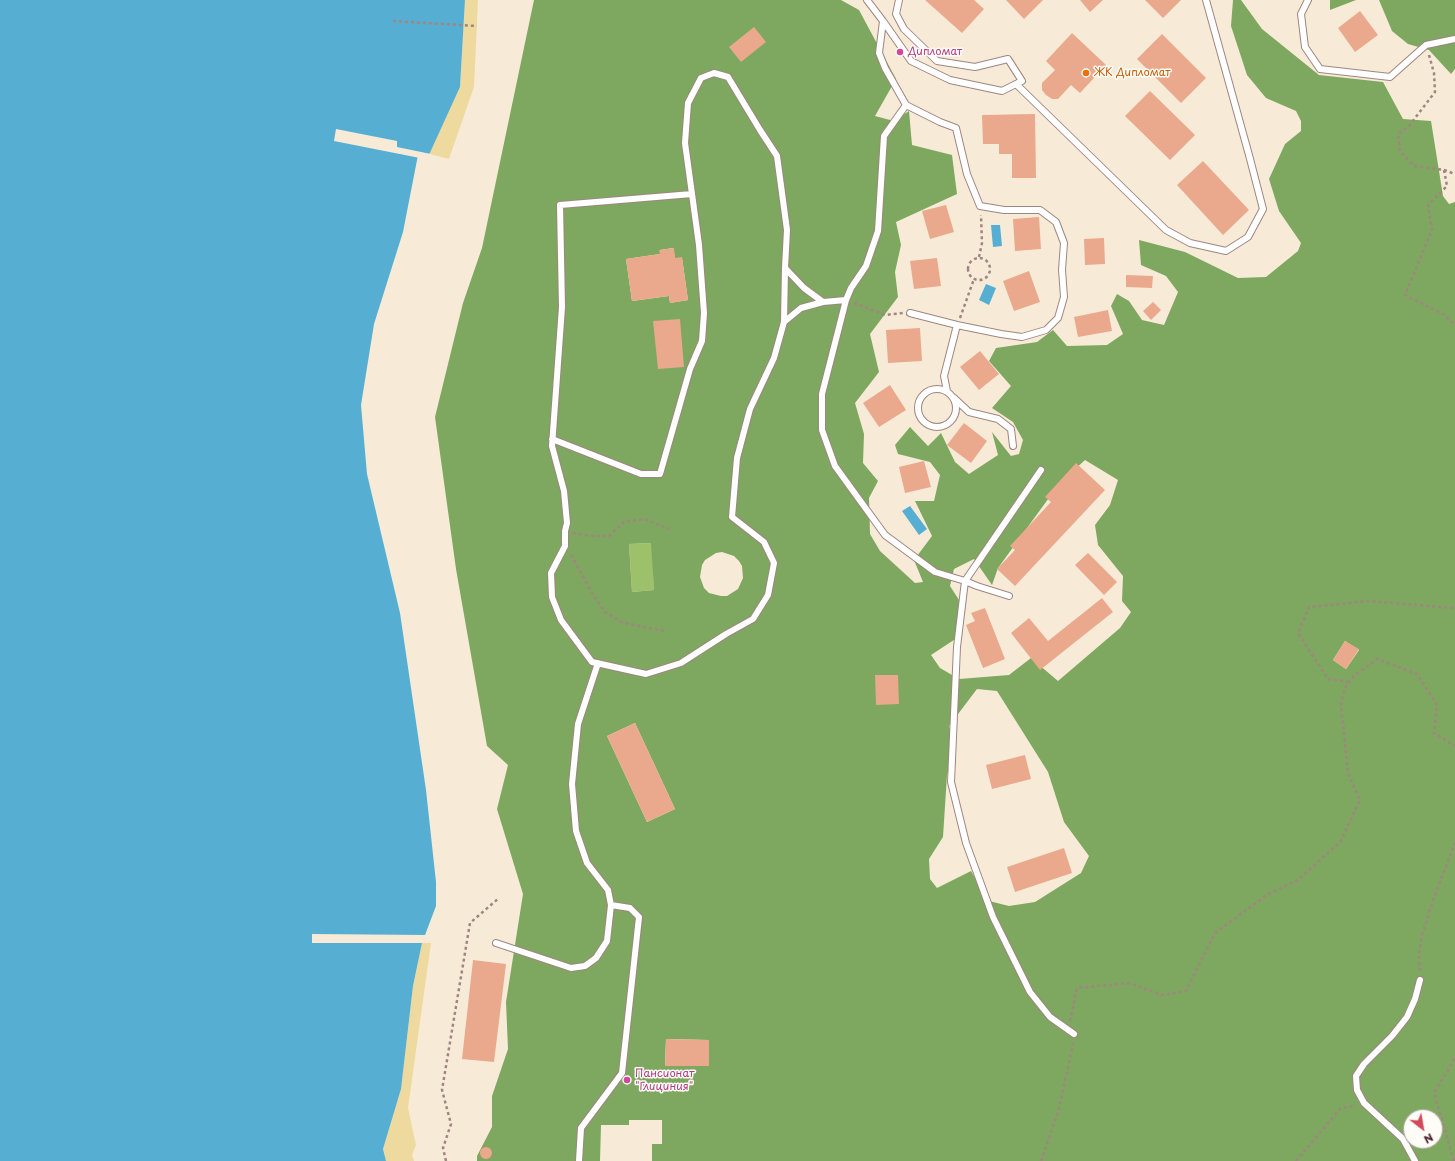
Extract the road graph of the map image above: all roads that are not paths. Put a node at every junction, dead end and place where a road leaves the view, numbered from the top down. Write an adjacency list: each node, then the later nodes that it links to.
1 (867, 0): 5 (lane)
2 (899, 0): 7 (lane)
3 (1206, 0): 7 (lane)
4 (1308, 0): 6 (lane)
5 (884, 21): 7 (lane); 8 (lane)
6 (1455, 39)
7 (1016, 84)
8 (906, 104): 11 (lane); 15 (lane)
9 (692, 194): 10 (lane); 18 (lane); 18 (lane)
10 (785, 268): 12 (lane); 14 (lane)
11 (846, 300): 12 (lane); 21 (lane)
12 (823, 302): 14 (lane)
13 (910, 312): 15 (lane)
14 (784, 322): 23 (lane)
15 (957, 325): 16 (lane)
16 (947, 391): 17 (lane); 17 (lane)
17 (954, 398): 19 (lane)
18 (552, 439): 23 (lane)
19 (1013, 446)
20 (1041, 470): 21 (lane)
21 (965, 580): 22 (lane); 27 (lane)
22 (1009, 596)
23 (598, 663): 24 (lane)
24 (611, 905): 25 (lane); 28 (lane)
25 (496, 943)
26 (1420, 980): 29 (lane)
27 (1074, 1034)
28 (579, 1161)
29 (1415, 1161)

